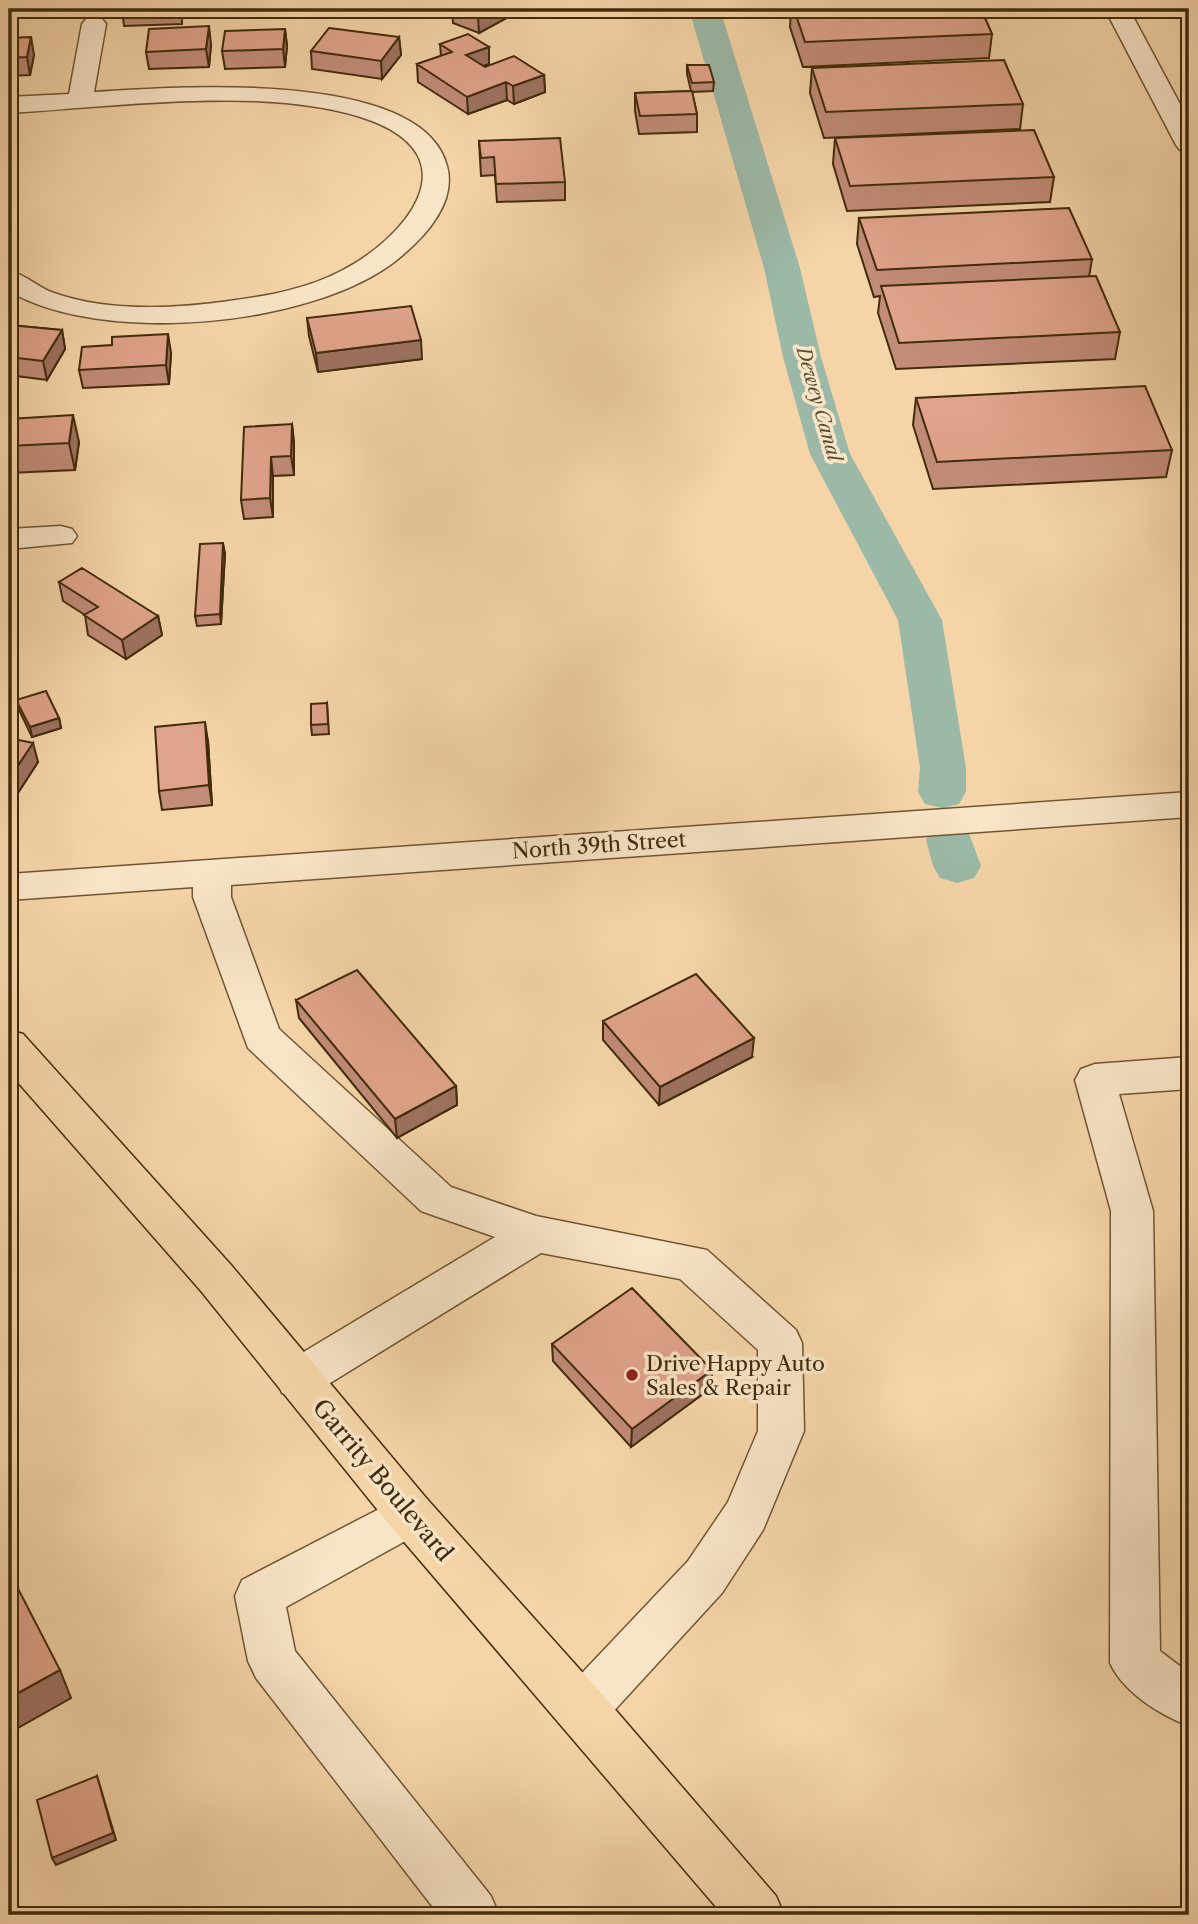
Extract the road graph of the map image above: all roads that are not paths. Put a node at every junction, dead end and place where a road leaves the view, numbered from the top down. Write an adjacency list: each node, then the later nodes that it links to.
1 (1117, 9): 5 (street)
2 (94, 24): 3 (street)
3 (80, 101): 4 (street); 6 (street)
4 (9, 105)
5 (1189, 145)
6 (9, 279)
7 (61, 536): 8 (street)
8 (9, 539)
9 (1189, 804): 10 (street, North 39th Street)
10 (212, 872): 11 (street, North 39th Street); 14 (street)
11 (9, 887)
12 (9, 1045): 15 (main road, Garrity Boulevard)
13 (1189, 1073): 17 (street)
14 (536, 1234): 15 (street); 18 (street)
15 (298, 1379): 16 (main road, Garrity Boulevard)
16 (410, 1514): 18 (main road, Garrity Boulevard); 19 (street)
17 (1189, 1702)
18 (582, 1709): 20 (main road, Garrity Boulevard)
19 (472, 1915)
20 (757, 1915)

